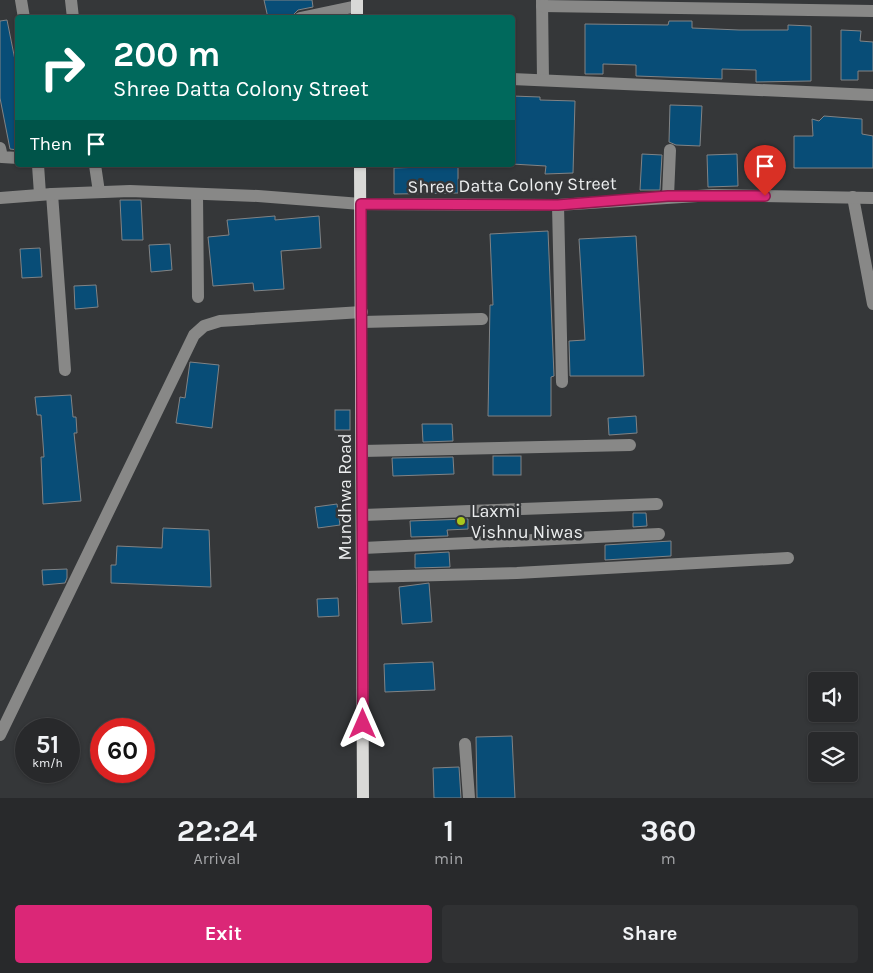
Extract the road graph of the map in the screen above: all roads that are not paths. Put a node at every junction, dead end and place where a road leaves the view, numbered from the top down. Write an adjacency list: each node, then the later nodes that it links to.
1 (20, 0): 7 (street)
2 (70, 0): 8 (street)
3 (542, 3): 4 (street); 11 (street)
4 (700, 4): 6 (street)
5 (357, 8): 9 (street)
6 (873, 10)
7 (23, 15)
8 (72, 15)
9 (317, 15)
10 (515, 79): 11 (street)
11 (543, 80): 12 (street)
12 (873, 95)
13 (0, 148): 15 (street)
14 (670, 150): 22 (street)
15 (15, 158)
16 (39, 167): 20 (street)
17 (95, 167): 19 (street)
18 (360, 167): 26 (main road, Mundhwa Road)
19 (99, 192): 20 (street, Shree Datta Colony Street); 21 (street, Shree Datta Colony Street)
20 (46, 194): 24 (street, Shree Datta Colony Street); 32 (street)
21 (197, 194): 26 (street, Shree Datta Colony Street); 28 (street)
22 (668, 196): 23 (street, Shree Datta Colony Street); 27 (street, Shree Datta Colony Street)
23 (853, 197): 25 (street, Shree Datta Colony Street); 29 (street)
24 (0, 198)
25 (873, 198)
26 (361, 204): 27 (street, Shree Datta Colony Street); 30 (main road, Mundhwa Road)
27 (558, 205): 33 (street)
28 (198, 297)
29 (873, 304)
30 (362, 317): 31 (street); 35 (main road, Mundhwa Road); 42 (street)
31 (482, 319)
32 (65, 370)
33 (562, 382)
34 (630, 445): 35 (street)
35 (362, 451): 37 (main road, Mundhwa Road)
36 (657, 504): 37 (street)
37 (362, 515): 39 (main road, Mundhwa Road)
38 (659, 534): 39 (street)
39 (363, 548): 41 (main road, Mundhwa Road)
40 (788, 558): 41 (street)
41 (362, 577): 44 (main road, Mundhwa Road)
42 (0, 735)
43 (465, 744): 45 (street)
44 (363, 798)
45 (469, 798)

